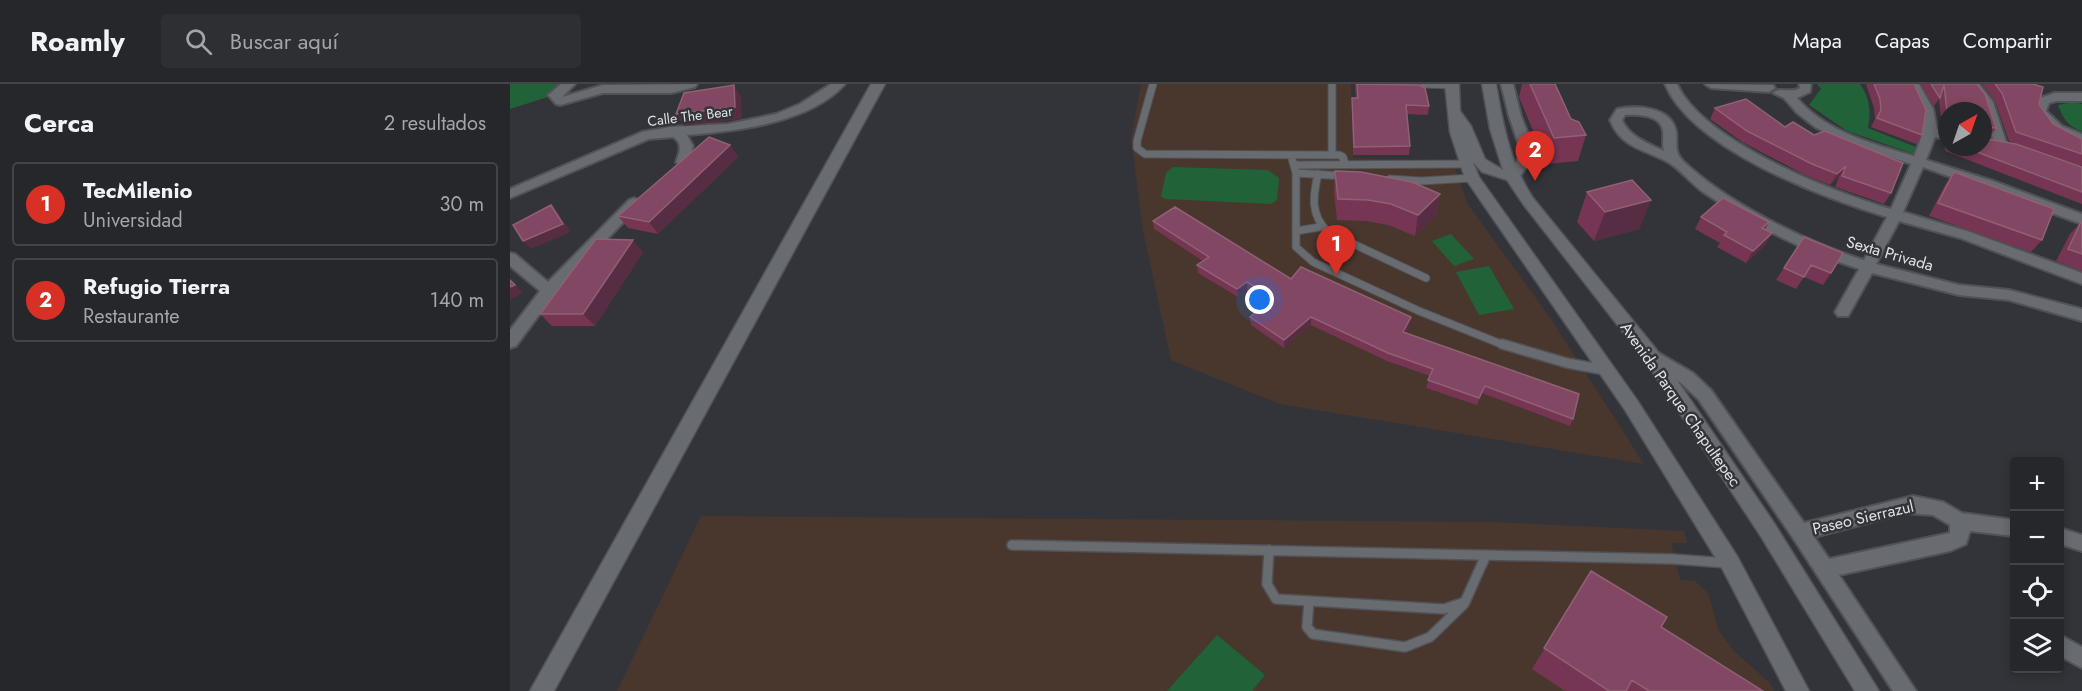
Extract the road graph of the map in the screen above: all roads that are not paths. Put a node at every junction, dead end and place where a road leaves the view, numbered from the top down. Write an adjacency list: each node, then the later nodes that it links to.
1 (569, 84): 2 (street)
2 (691, 84)
3 (839, 84): 22 (street, Calle The Bear)
4 (878, 84): 69 (main road)
5 (1153, 84): 28 (lane)
6 (1332, 84): 29 (lane)
7 (1424, 84): 15 (lane)
8 (1489, 84): 37 (main road, Avenida Parque Chapultepec)
9 (1508, 84): 37 (street)
10 (1671, 84): 41 (street)
11 (1718, 84): 16 (street)
12 (1805, 84): 17 (street)
13 (1913, 84): 24 (street)
14 (1973, 84): 19 (street)
15 (1452, 85): 20 (main road)
16 (1767, 86): 17 (street)
17 (1788, 95): 31 (street)
18 (2082, 97): 26 (street)
19 (1987, 102)
20 (1451, 105): 34 (main road); 37 (main road)
21 (1992, 113): 27 (street)
22 (728, 128): 23 (street, Calle The Bear); 23 (street)
23 (669, 131): 40 (street, Calle The Bear)
24 (1931, 132): 25 (street); 31 (street)
25 (1938, 133)
26 (2082, 138)
27 (1992, 144)
28 (1291, 155): 29 (lane); 33 (lane)
29 (1332, 155): 32 (lane)
30 (1675, 161): 46 (street, Sexta Privada)
31 (1921, 161): 41 (street); 42 (street)
32 (1345, 164): 33 (lane); 34 (lane)
33 (1295, 169): 35 (lane); 44 (lane)
34 (1469, 171): 38 (lane); 54 (main road)
35 (1318, 174): 36 (lane); 43 (lane)
36 (1352, 177)
37 (1512, 177): 53 (main road, Avenida Parque Chapultepec)
38 (1386, 178)
39 (649, 191): 49 (street)
40 (510, 194)
41 (1895, 216): 46 (street); 48 (street)
42 (2082, 219)
43 (1320, 226): 44 (lane); 47 (lane)
44 (1296, 231): 54 (lane)
45 (510, 258): 49 (street)
46 (1867, 266): 50 (street); 51 (street, Sexta Privada)
47 (1426, 278)
48 (2082, 279)
49 (550, 289): 52 (street)
50 (1843, 312)
51 (2082, 315)
52 (510, 342)
53 (1650, 354): 57 (street); 71 (main road, Avenida Parque Chapultepec)
54 (1605, 370): 63 (main road)
55 (1958, 521): 56 (street, Paseo Sierrazul); 57 (street, Paseo Sierrazul); 64 (street)
56 (2010, 528)
57 (1800, 532): 64 (street)
58 (2064, 537): 59 (street)
59 (2082, 543)
60 (1012, 545): 61 (lane)
61 (1269, 550): 62 (lane); 65 (lane)
62 (1486, 555): 63 (lane); 66 (lane)
63 (1730, 563): 70 (main road)
64 (1825, 569): 72 (street)
65 (1309, 601): 66 (lane); 66 (lane)
66 (1465, 602)
67 (2064, 647): 68 (street)
68 (2082, 657)
69 (542, 691)
70 (1798, 691)
71 (1868, 691)
72 (1905, 691)

